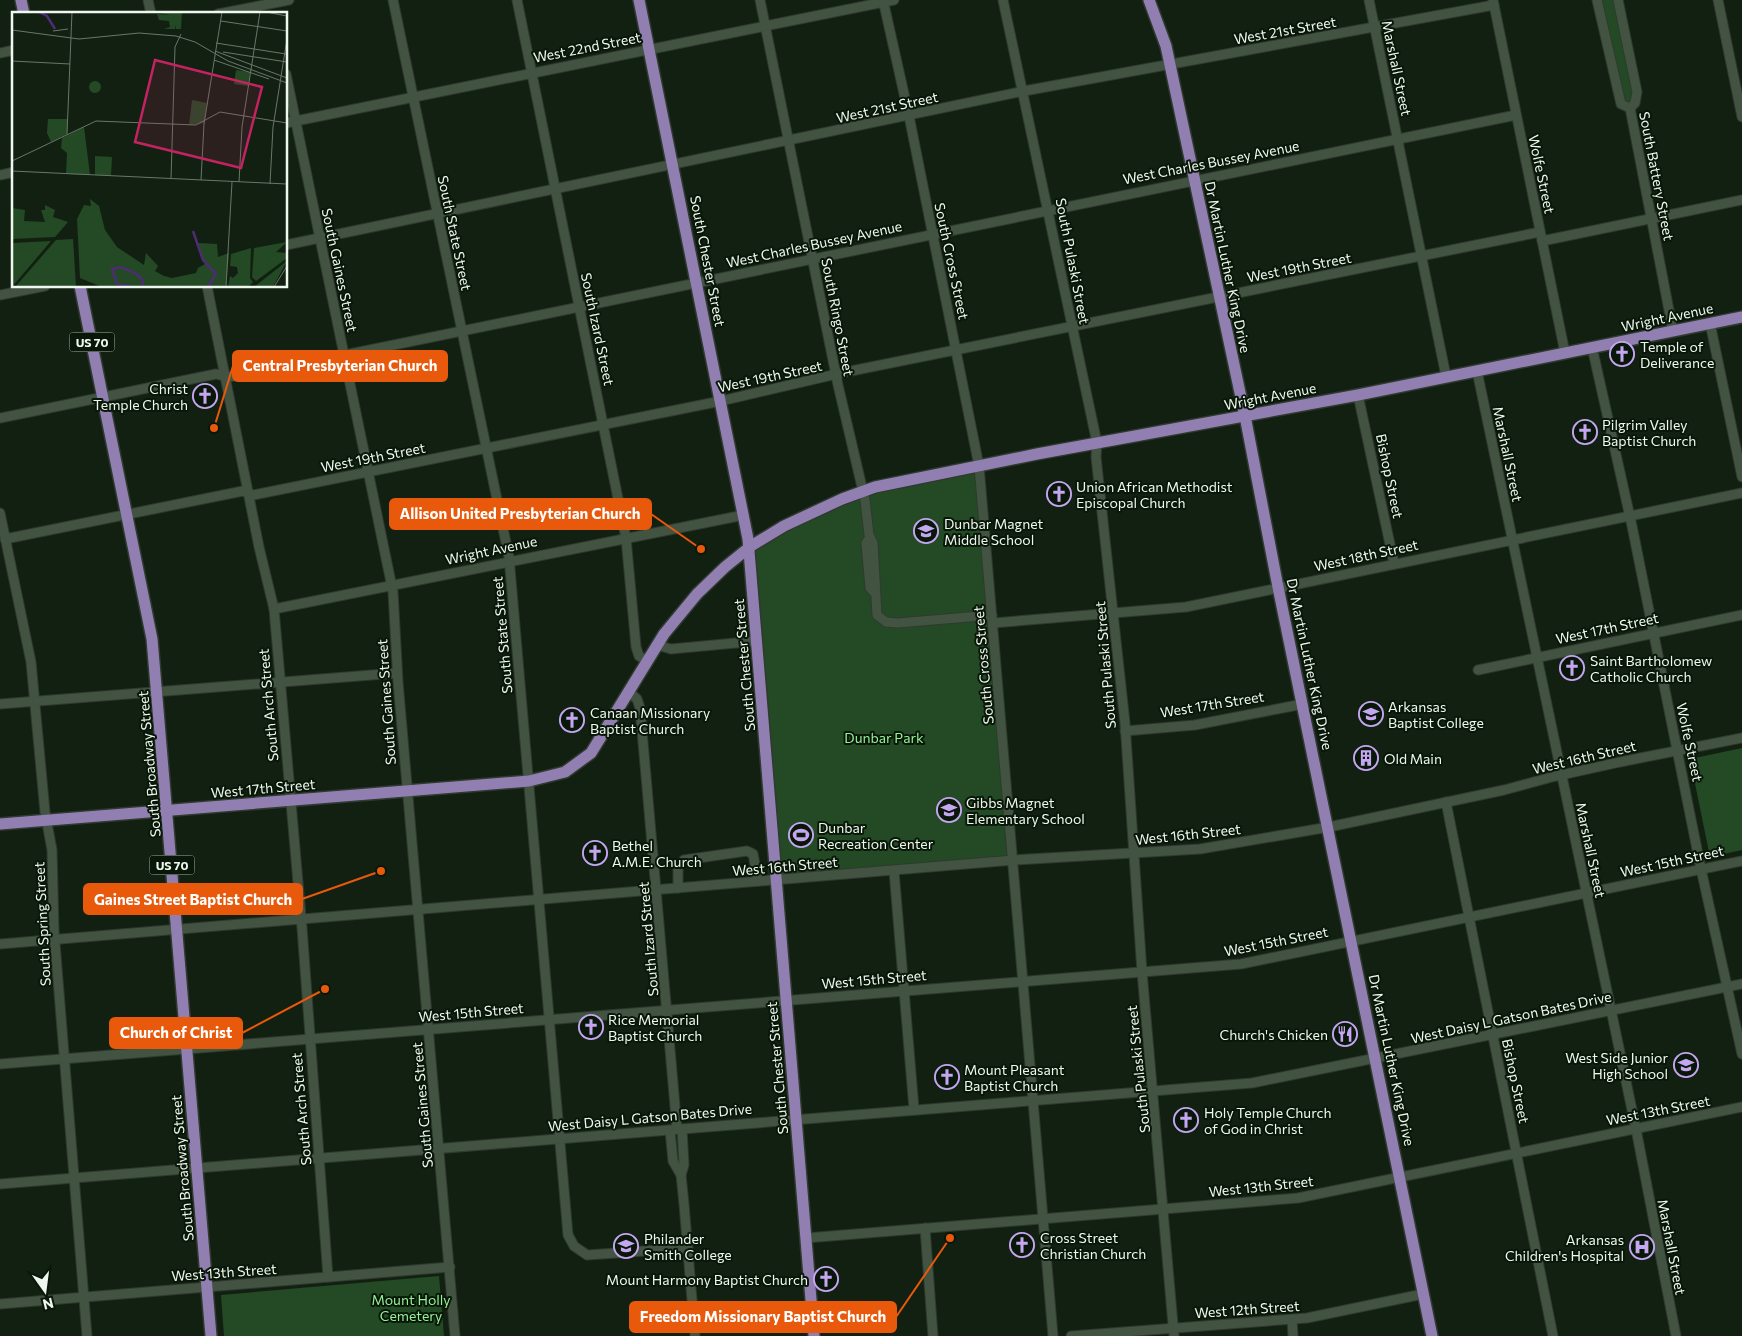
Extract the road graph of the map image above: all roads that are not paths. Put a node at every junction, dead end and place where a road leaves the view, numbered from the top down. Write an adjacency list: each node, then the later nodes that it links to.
1 (289, 0): 14 (street)
2 (393, 0): 25 (street, South State Street)
3 (517, 0): 21 (street, South Izard Street)
4 (639, 0): 19 (main road, South Chester Street)
5 (760, 0): 17 (street, South Ringo Street)
6 (894, 0): 13 (street, West 22nd Street)
7 (1003, 0): 24 (street, South Pulaski Street)
8 (1150, 0): 20 (main road, Dr Martin Luther King Drive)
9 (1369, 0): 18 (street, Marshall Street)
10 (1597, 0): 26 (street)
11 (1618, 0): 26 (street, South Battery Street)
12 (1718, 0): 23 (street)
13 (884, 1): 17 (street, West 22nd Street); 28 (street, South Cross Street)
14 (271, 2): 16 (street)
15 (1494, 2): 18 (street, West 21st Street); 27 (street, Wolfe Street)
16 (227, 12)
17 (765, 26): 19 (street, West 22nd Street); 33 (street, South Ringo Street)
18 (1375, 28): 20 (street, West 21st Street); 32 (street, Marshall Street)
19 (649, 49): 21 (street, West 22nd Street); 34 (main road, South Chester Street)
20 (1170, 64): 24 (street, West 21st Street); 35 (main road, Dr Martin Luther King Drive)
21 (532, 73): 25 (street, West 22nd Street); 36 (street, South Izard Street)
22 (288, 83): 30 (street, South Gaines Street)
23 (1739, 90): 29 (street)
24 (1024, 91): 28 (street, West 21st Street); 38 (street, South Pulaski Street)
25 (413, 96): 30 (street, West 22nd Street); 39 (street, South State Street)
26 (1630, 108): 40 (street, South Battery Street)
27 (1516, 115): 32 (street, West Charles Bussey Avenue); 42 (street, Wolfe Street)
28 (909, 116): 33 (street, West 21st Street); 41 (street, South Cross Street)
29 (1742, 117)
30 (296, 121): 31 (street, West 22nd Street); 43 (street, South Gaines Street)
31 (288, 123)
32 (1398, 139): 35 (street, West Charles Bussey Avenue); 45 (street, Marshall Street)
33 (790, 141): 34 (street, West 21st Street); 46 (street, South Ringo Street)
34 (673, 166): 36 (street, West 21st Street); 47 (main road, South Chester Street)
35 (1194, 180): 38 (street, West Charles Bussey Avenue); 52 (main road, Dr Martin Luther King Drive)
36 (554, 190): 39 (street, West 21st Street); 53 (street, South Izard Street)
37 (1742, 200): 40 (street, West 19th Street)
38 (1049, 210): 41 (street, West Charles Bussey Avenue); 56 (street, South Pulaski Street)
39 (437, 214): 43 (street, West 21st Street); 58 (street, South State Street)
40 (1652, 219): 42 (street, West 19th Street); 57 (street, South Battery Street)
41 (932, 234): 46 (street, West Charles Bussey Avenue); 60 (street, South Cross Street)
42 (1541, 236): 45 (street, West 19th Street); 61 (street, Wolfe Street)
43 (320, 238): 44 (street, West 21st Street); 62 (street, South Gaines Street)
44 (288, 244)
45 (1420, 257): 52 (street, West 19th Street); 66 (street, Marshall Street)
46 (812, 259): 47 (street, West Charles Bussey Avenue); 65 (street, South Ringo Street)
47 (697, 283): 53 (street, West Charles Bussey Avenue); 69 (main road, South Chester Street)
48 (36, 288): 51 (street)
49 (80, 288): 68 (main road, South Broadway Street / US 70)
50 (207, 288): 64 (street, South Arch Street)
51 (0, 296)
52 (1218, 297): 56 (street, West 19th Street); 70 (main road, Dr Martin Luther King Drive)
53 (579, 306): 58 (street, West Charles Bussey Avenue); 72 (street, South Izard Street)
54 (1742, 317): 55 (main road, Wright Avenue)
55 (1710, 323): 57 (main road, Wright Avenue); 77 (street)
56 (1072, 327): 60 (street, West 19th Street); 73 (street, South Pulaski Street)
57 (1673, 331): 59 (main road, Wright Avenue)
58 (462, 332): 62 (street, West Charles Bussey Avenue); 74 (street, South State Street)
59 (1592, 347): 61 (main road, Wright Avenue); 84 (street, Wolfe Street)
60 (956, 350): 65 (street, West 19th Street); 75 (street, South Cross Street)
61 (1565, 352): 63 (main road, Wright Avenue)
62 (344, 355): 64 (street, West Charles Bussey Avenue); 76 (street, South Gaines Street)
63 (1476, 371): 66 (main road, Wright Avenue); 87 (street, Marshall Street)
64 (226, 376): 68 (street, West Charles Bussey Avenue); 79 (street, South Arch Street)
65 (836, 376): 69 (street, West 19th Street); 78 (street, South Ringo Street)
66 (1446, 376): 67 (main road, Wright Avenue)
67 (1358, 395): 70 (main road, Wright Avenue); 90 (street, Bishop Street)
68 (103, 397): 71 (street, West Charles Bussey Avenue); 82 (main road, South Broadway Street / US 70)
69 (721, 401): 72 (street, West 19th Street); 83 (main road, South Chester Street)
70 (1245, 416): 73 (main road, Wright Avenue); 92 (main road, Dr Martin Luther King Drive)
71 (0, 418)
72 (604, 424): 74 (street, West 19th Street); 85 (street, South Izard Street)
73 (1097, 443): 75 (main road, Wright Avenue); 95 (street, South Pulaski Street)
74 (486, 448): 76 (street, West 19th Street); 89 (street, South State Street)
75 (979, 466): 78 (main road, Wright Avenue); 97 (street, South Cross Street)
76 (367, 472): 79 (street, West 19th Street); 91 (street, South Gaines Street)
77 (1742, 478)
78 (863, 491): 88 (main road, Wright Avenue); 93 (street, South Ringo Street)
79 (248, 493): 82 (street, West 19th Street); 94 (street, South Arch Street)
80 (1742, 493): 84 (street, West 18th Street)
81 (0, 513): 86 (street, South Spring Street)
82 (127, 514): 86 (street, West 19th Street); 106 (main road, South Broadway Street / US 70)
83 (744, 514): 85 (street, Wright Avenue); 88 (main road, South Chester Street)
84 (1630, 516): 87 (street, West 18th Street); 98 (street, Wolfe Street)
85 (626, 538): 89 (street, Wright Avenue); 102 (street, South Izard Street)
86 (6, 539): 108 (street, South Spring Street)
87 (1512, 539): 90 (street, West 18th Street); 101 (street, Marshall Street)
88 (749, 548): 99 (main road, South Chester Street); 100 (main road, Wright Avenue)
89 (510, 562): 91 (street, Wright Avenue); 115 (street, South State Street)
90 (1394, 563): 92 (street, West 18th Street)
91 (391, 586): 94 (street, Wright Avenue); 104 (street, South Gaines Street)
92 (1278, 587): 95 (street, West 18th Street); 110 (main road, Dr Martin Luther King Drive)
93 (874, 592): 97 (street, West 18th Street)
94 (274, 610): 105 (street, South Arch Street)
95 (1114, 613): 97 (street, West 18th Street); 111 (street, South Pulaski Street)
96 (1742, 615): 98 (street, West 17th Street)
97 (993, 619): 124 (street, South Cross Street)
98 (1654, 633): 101 (street, West 17th Street); 113 (street, Wolfe Street)
99 (757, 642): 100 (street); 128 (main road, South Chester Street)
100 (657, 645): 102 (main road, West 17th Street)
101 (1538, 658): 103 (street, West 17th Street); 114 (street, Marshall Street)
102 (647, 661): 107 (main road, West 17th Street)
103 (1478, 670)
104 (397, 673): 105 (street); 116 (street, South Gaines Street)
105 (279, 682): 106 (street); 117 (street, South Arch Street)
106 (157, 691): 108 (street); 119 (main road, South Broadway Street / US 70)
107 (629, 692): 115 (main road, West 17th Street); 131 (street, South Izard Street)
108 (35, 701): 109 (street); 120 (street, South Spring Street)
109 (0, 704)
110 (1303, 704): 111 (street, West 17th Street); 122 (main road, Dr Martin Luther King Drive)
111 (1125, 731): 123 (street, South Pulaski Street)
112 (1742, 738): 113 (street, West 16th Street)
113 (1678, 751): 114 (street, West 16th Street); 126 (street, Wolfe Street)
114 (1560, 775): 118 (street, West 16th Street); 132 (street, Marshall Street)
115 (529, 782): 116 (main road, West 17th Street); 133 (street, South State Street)
116 (407, 792): 117 (main road, West 17th Street); 134 (street, South Gaines Street)
117 (289, 801): 119 (main road, West 17th Street); 136 (street, South Arch Street)
118 (1446, 802): 122 (street, West 16th Street); 135 (street, Bishop Street)
119 (168, 811): 120 (main road, West 17th Street); 137 (main road, South Broadway Street / US 70)
120 (46, 820): 121 (main road, West 17th Street); 138 (street, South Spring Street)
121 (0, 824)
122 (1328, 827): 123 (street, West 16th Street); 139 (main road, Dr Martin Luther King Drive)
123 (1135, 854): 124 (street, West 16th Street); 141 (street, South Pulaski Street)
124 (1014, 860): 127 (street, West 16th Street); 142 (street, South Cross Street)
125 (1742, 861): 126 (street, West 15th Street)
126 (1701, 869): 132 (street, West 15th Street); 144 (street, Wolfe Street)
127 (894, 871): 128 (street, West 16th Street); 145 (street)
128 (777, 880): 129 (street, West 16th Street); 146 (main road, South Chester Street)
129 (758, 881): 130 (street, West 16th Street); 130 (street)
130 (678, 888): 131 (street, West 16th Street)
131 (657, 891): 133 (street, West 16th Street); 147 (street, South Izard Street)
132 (1586, 893): 135 (street, West 15th Street); 148 (street, Marshall Street)
133 (538, 900): 134 (street, West 16th Street); 149 (street, South State Street)
134 (419, 910): 136 (street, West 16th Street); 150 (street, South Gaines Street)
135 (1469, 917): 139 (street, West 15th Street); 151 (street, Bishop Street)
136 (301, 920): 137 (street, West 16th Street); 152 (street, South Arch Street)
137 (177, 930): 138 (street, West 16th Street); 153 (main road, South Broadway Street / US 70)
138 (55, 940): 140 (street, West 16th Street); 155 (street, South Spring Street)
139 (1352, 940): 141 (street, West 15th Street); 156 (main road, Dr Martin Luther King Drive)
140 (0, 944)
141 (1142, 972): 142 (street, West 15th Street); 158 (street, South Pulaski Street)
142 (1023, 980): 145 (street, West 15th Street); 159 (street, South Cross Street)
143 (1742, 984): 144 (street, West Daisy L Gatson Bates Drive)
144 (1728, 987): 148 (street, West Daisy L Gatson Bates Drive); 154 (street, Wolfe Street)
145 (904, 990): 146 (street, West 15th Street); 161 (street)
146 (787, 1000): 147 (street, West 15th Street); 162 (main road, South Chester Street)
147 (668, 1009): 149 (street, West 15th Street); 163 (street, South Izard Street)
148 (1610, 1011): 151 (street, West Daisy L Gatson Bates Drive); 164 (street, Marshall Street)
149 (549, 1020): 150 (street, West 15th Street); 165 (street, South State Street)
150 (429, 1029): 152 (street, West 15th Street); 166 (street, South Gaines Street)
151 (1492, 1036): 156 (street, West Daisy L Gatson Bates Drive); 167 (street, Bishop Street)
152 (310, 1038): 153 (street, West 15th Street); 168 (street, South Arch Street)
153 (188, 1048): 155 (street, West 15th Street); 169 (main road, South Broadway Street / US 70)
154 (1742, 1054)
155 (65, 1059): 157 (street, West 15th Street); 171 (street, South Spring Street)
156 (1376, 1060): 158 (street, West Daisy L Gatson Bates Drive); 170 (main road, Dr Martin Luther King Drive)
157 (0, 1064)
158 (1154, 1090): 159 (street, West Daisy L Gatson Bates Drive); 173 (street, South Pulaski Street)
159 (1033, 1099): 161 (street, West Daisy L Gatson Bates Drive); 174 (street, South Cross Street)
160 (1742, 1107): 164 (street, West 13th Street)
161 (914, 1109): 162 (street, West Daisy L Gatson Bates Drive)
162 (796, 1119): 163 (street, West Daisy L Gatson Bates Drive); 176 (main road, South Chester Street)
163 (676, 1129): 165 (street, West Daisy L Gatson Bates Drive); 177 (street, South Izard Street)
164 (1636, 1129): 167 (street, West 13th Street); 197 (street, Marshall Street)
165 (559, 1138): 166 (street, West Daisy L Gatson Bates Drive); 177 (street, South State Street)
166 (440, 1148): 168 (street, West Daisy L Gatson Bates Drive); 178 (street, South Gaines Street)
167 (1517, 1153): 170 (street, West 13th Street); 196 (street, Bishop Street)
168 (320, 1158): 169 (street, West Daisy L Gatson Bates Drive); 179 (street, South Arch Street)
169 (197, 1168): 171 (street, West Daisy L Gatson Bates Drive); 180 (main road, South Broadway Street / US 70)
170 (1400, 1177): 173 (street, West 13th Street); 181 (main road, Dr Martin Luther King Drive)
171 (75, 1178): 172 (street, West Daisy L Gatson Bates Drive); 182 (street, South Spring Street)
172 (0, 1184)
173 (1164, 1209): 174 (street, West 13th Street); 185 (street, South Pulaski Street)
174 (1043, 1219): 175 (street, West 13th Street); 192 (street, South Cross Street)
175 (925, 1228): 176 (street, West 13th Street); 191 (street)
176 (806, 1238): 190 (main road, South Chester Street)
177 (688, 1248): 189 (street, South Izard Street)
178 (450, 1267): 179 (street, West 13th Street); 188 (street, South Gaines Street)
179 (328, 1277): 180 (street, West 13th Street)
180 (207, 1288): 182 (street, West 13th Street); 187 (main road, South Broadway Street / US 70)
181 (1423, 1294): 184 (street, West 12th Street); 195 (main road, Dr Martin Luther King Drive)
182 (85, 1298): 183 (street, West 13th Street); 186 (street, South Spring Street)
183 (0, 1304)
184 (1292, 1319): 185 (street, West 12th Street); 194 (street)
185 (1173, 1332): 193 (street, West 12th Street)
186 (87, 1336)
187 (211, 1336)
188 (455, 1336)
189 (695, 1336)
190 (814, 1336)
191 (933, 1336)
192 (1054, 1336)
193 (1071, 1336)
194 (1293, 1336)
195 (1432, 1336)
196 (1553, 1336)
197 (1676, 1336)

